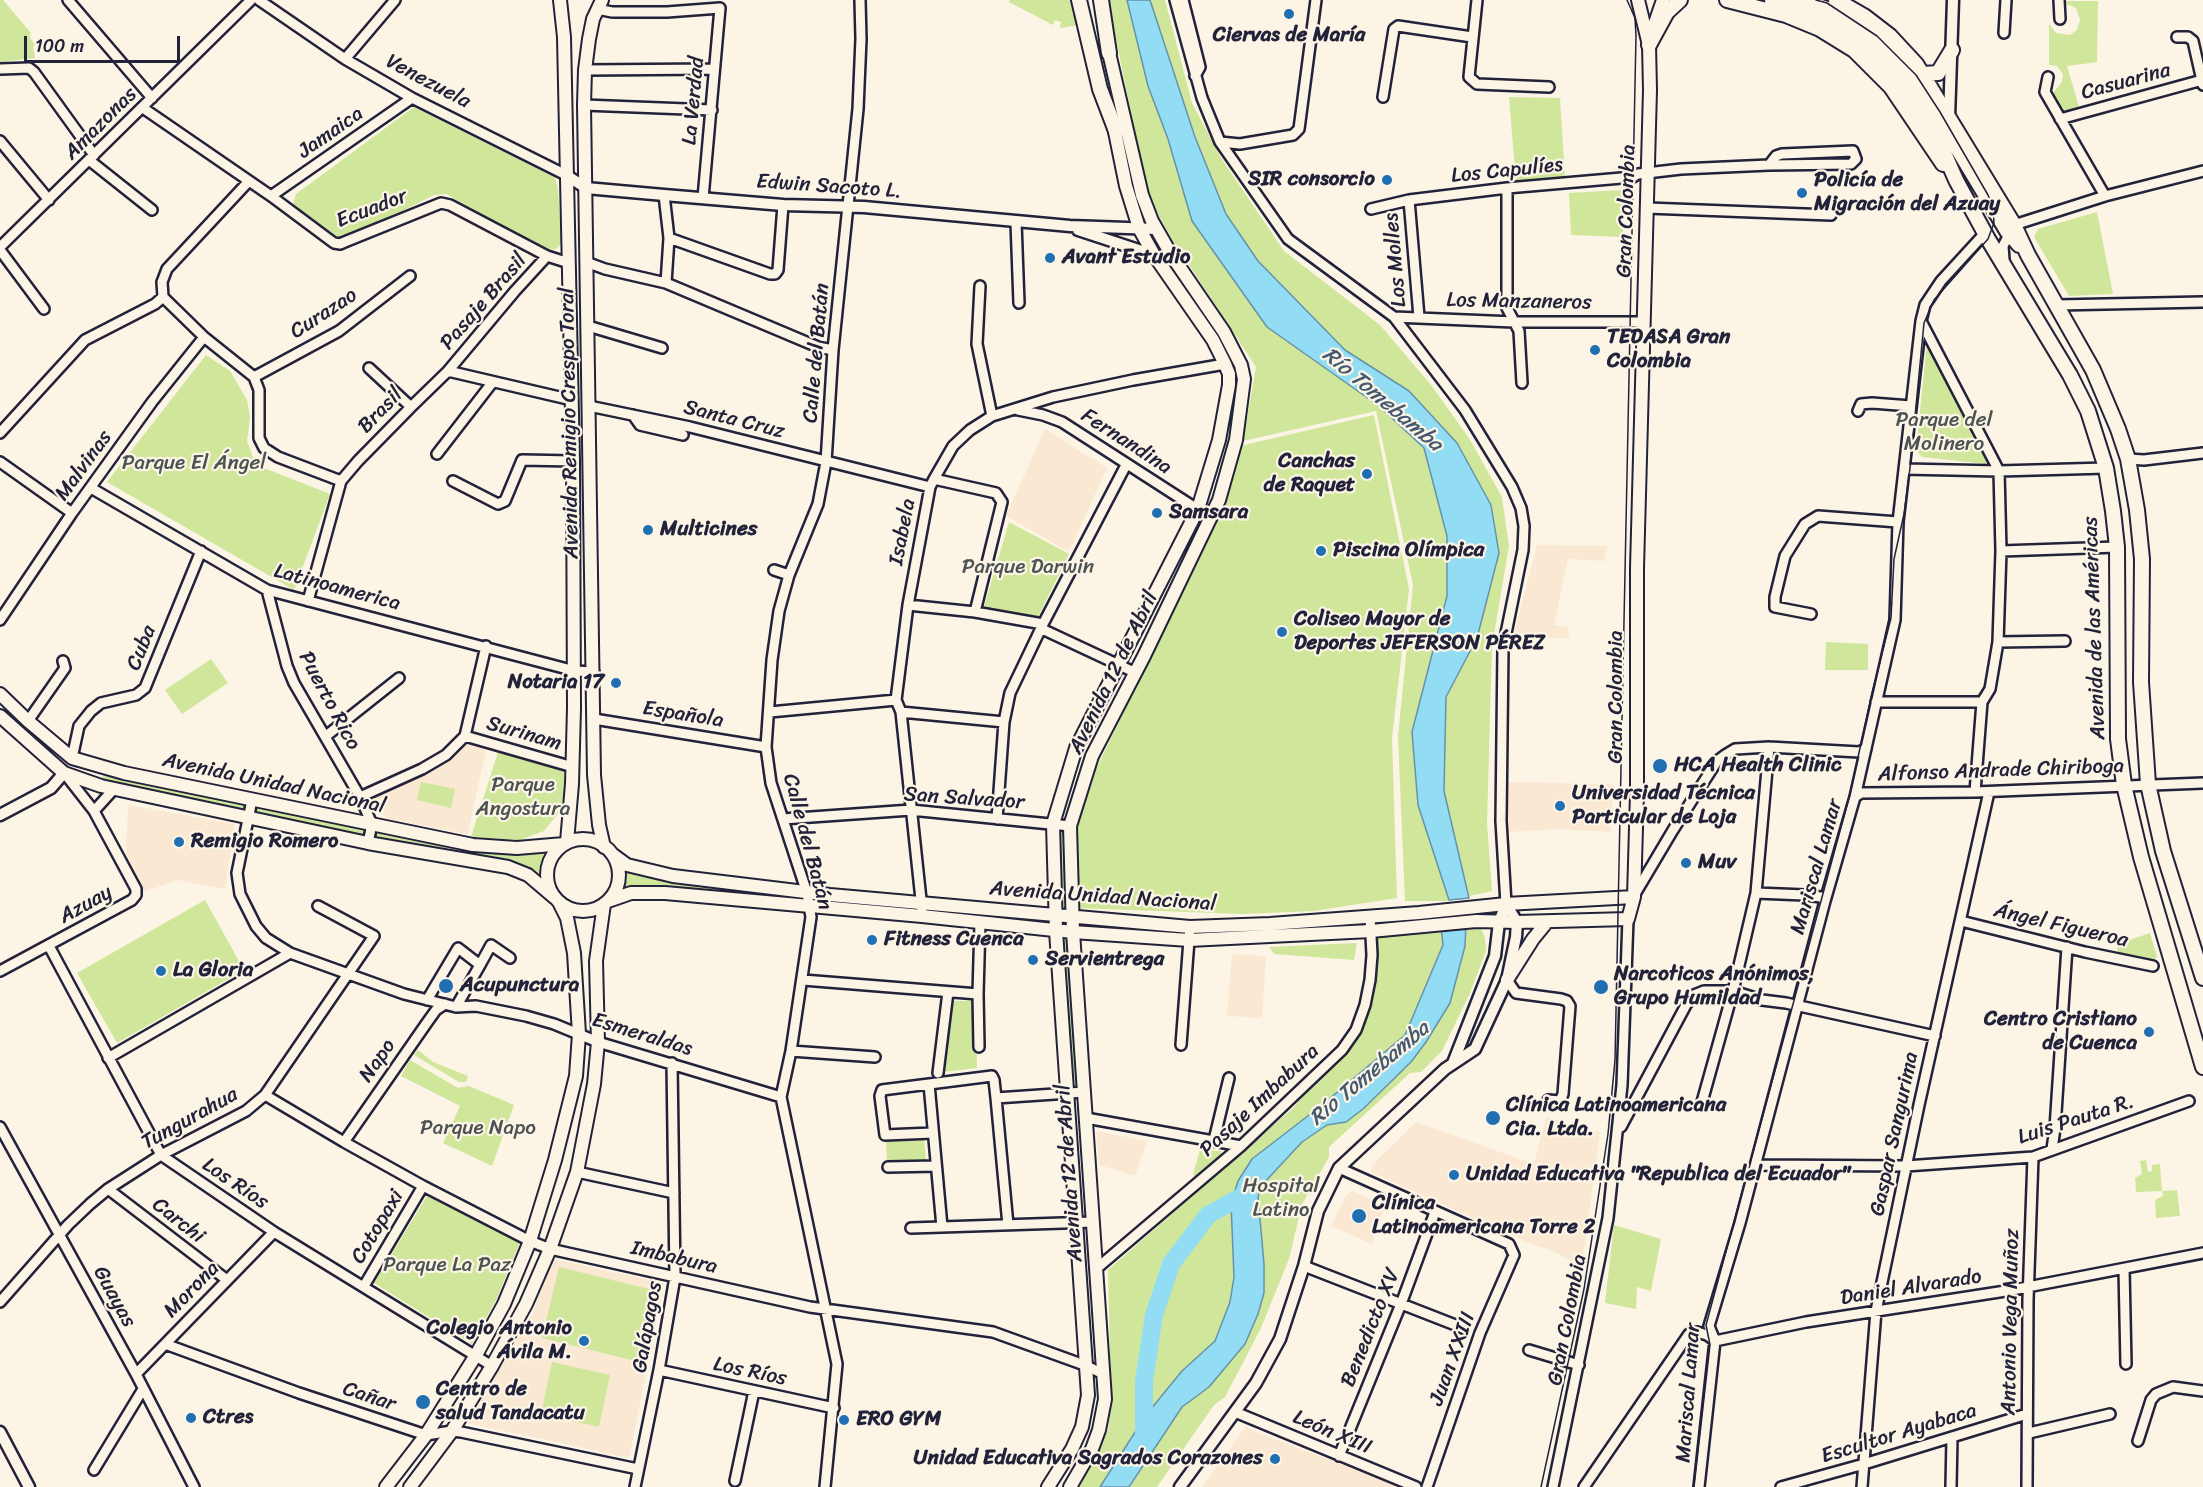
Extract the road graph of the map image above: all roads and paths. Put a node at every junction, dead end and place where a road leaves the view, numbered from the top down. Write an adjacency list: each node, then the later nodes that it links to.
1 (68, 0): 42 (street)
2 (251, 0): 42 (street, Amazonas)
3 (259, 0): 32 (street, Venezuela)
4 (395, 0): 32 (street)
5 (560, 0): 56 (main road, Avenida Remigio Crespo Toral)
6 (860, 0): 68 (street, Calle del Batán)
7 (1079, 0): 49 (main road)
8 (1085, 0): 49 (main road, Avenida 12 de Abril)
9 (1099, 0): 31 (main road)
10 (1175, 0): 37 (street)
11 (1182, 0): 37 (street)
12 (1316, 0): 51 (street)
13 (1477, 0): 27 (street)
14 (1638, 0): 29 (main road, Gran Colombia)
15 (1663, 0): 29 (main road, Gran Colombia)
16 (1680, 0): 29 (main road)
17 (1727, 0): 57 (main road, Avenida de las Américas)
18 (1772, 0): 57 (main road, Avenida de las Américas)
19 (1800, 0): 77 (main road)
20 (1836, 0): 36 (main road, Avenida de las Américas)
21 (1953, 0): 30 (street)
22 (2006, 0): 26 (street)
23 (2059, 0): 25 (street)
24 (600, 5): 34 (street, La Verdad); 35 (main road, Avenida Remigio Crespo Toral)
25 (2060, 19)
26 (2004, 33)
27 (1472, 37): 40 (street); 41 (street)
28 (2177, 38): 39 (street)
29 (1649, 45): 55 (main road, Gran Colombia)
30 (1952, 50): 36 (main road); 47 (street)
31 (1109, 53): 76 (main road, Avenida 12 de Abril)
32 (345, 58): 43 (street, Venezuela)
33 (0, 69): 52 (street)
34 (714, 69): 35 (street); 46 (street, La Verdad)
35 (585, 70): 44 (main road, Avenida Remigio Crespo Toral)
36 (1922, 74): 47 (main road, Avenida de las Américas)
37 (1195, 76): 51 (street)
38 (2048, 77): 48 (street)
39 (2202, 82): 48 (street, Casuarina)
40 (1550, 87)
41 (1383, 97)
42 (152, 98): 45 (street, Amazonas)
43 (412, 98): 56 (street, Venezuela); 62 (street, Jamaica)
44 (584, 105): 46 (street); 59 (main road, Avenida Remigio Crespo Toral)
45 (143, 108): 52 (street, Amazonas); 58 (street, Ecuador)
46 (712, 110): 64 (street, La Verdad)
47 (1949, 118): 77 (main road, Avenida de las Américas)
48 (2060, 119): 63 (street)
49 (1116, 131): 75 (main road, Avenida 12 de Abril)
50 (0, 141): 65 (street)
51 (1220, 142): 94 (street)
52 (91, 158): 65 (street, Amazonas); 71 (street)
53 (1769, 165): 53 (street, Los Capulíes); 55 (street, Los Capulíes)
54 (2203, 171): 63 (street)
55 (1648, 173): 60 (street, Los Capulíes); 70 (main road, Gran Colombia)
56 (566, 175): 59 (street, Venezuela); 84 (main road, Avenida Remigio Crespo Toral)
57 (1956, 180): 78 (main road, Avenida de las Américas)
58 (249, 182): 62 (street, Ecuador); 89 (street)
59 (585, 188): 61 (street, Edwin Sacoto L.); 83 (main road, Avenida Remigio Crespo Toral)
60 (1507, 188): 66 (street, Los Capulíes); 97 (street)
61 (664, 195): 64 (street, Edwin Sacoto L.); 79 (street)
62 (271, 196): 82 (street, Ecuador)
63 (2105, 196): 77 (street)
64 (703, 198): 67 (street, Edwin Sacoto L.)
65 (50, 200): 80 (street, Amazonas)
66 (1409, 200): 69 (street, Los Capulíes); 95 (street, Los Molles)
67 (783, 205): 68 (street, Edwin Sacoto L.); 79 (street)
68 (848, 206): 73 (street, Edwin Sacoto L.); 102 (street, Calle del Batán)
69 (1371, 208)
70 (1647, 208): 72 (street); 98 (main road, Gran Colombia)
71 (152, 210)
72 (1831, 215)
73 (1016, 222): 74 (street, Edwin Sacoto L.); 91 (street)
74 (1070, 226): 75 (street, Edwin Sacoto L.); 81 (street, Edwin Sacoto L.)
75 (1139, 228): 76 (street, Edwin Sacoto L.); 81 (main road, Avenida 12 de Abril)
76 (1156, 229): 135 (main road, Avenida 12 de Abril)
77 (2012, 229): 85 (street); 92 (main road, Avenida de las Américas)
78 (1985, 233): 85 (main road, Avenida de las Américas); 96 (street, Mariscal Lamar)
79 (669, 238): 87 (street)
80 (1, 246): 93 (street)
81 (1154, 255): 103 (main road, Avenida 12 de Abril)
82 (547, 256): 84 (street, Ecuador); 105 (street, Pasaje Brasil)
83 (586, 262): 87 (street); 99 (main road, Avenida Remigio Crespo Toral)
84 (569, 263): 109 (main road, Avenida Remigio Crespo Toral)
85 (2005, 266): 126 (main road, Avenida de las Américas)
86 (410, 276): 106 (street, Curazao)
87 (666, 283): 102 (street)
88 (981, 286): 116 (street)
89 (163, 297): 100 (street); 117 (street)
90 (2203, 302): 92 (street)
91 (1019, 303)
92 (2057, 305): 121 (main road, Avenida de las Américas)
93 (44, 309)
94 (1395, 317): 95 (street, Los Manzaneros); 204 (street)
95 (1419, 317): 97 (street, Los Manzaneros)
96 (1921, 321): 111 (street, Mariscal Lamar); 128 (street)
97 (1514, 322): 98 (street, Los Manzaneros); 108 (street)
98 (1644, 322): 199 (main road, Gran Colombia)
99 (588, 326): 101 (street); 110 (main road, Avenida Remigio Crespo Toral)
100 (204, 337): 106 (street); 132 (street, Malvinas)
101 (662, 348)
102 (833, 350): 124 (street, Calle del Batán)
103 (1225, 364): 113 (street, Isabela); 133 (main road, Avenida 12 de Abril)
104 (369, 368): 112 (street)
105 (448, 371): 107 (street); 112 (street, Brasil)
106 (254, 377): 129 (street)
107 (492, 383): 109 (street); 120 (street)
108 (1522, 383)
109 (572, 400): 122 (main road, Avenida Remigio Crespo Toral)
110 (589, 406): 115 (street, Santa Cruz); 155 (main road, Avenida Remigio Crespo Toral)
111 (1911, 406): 114 (street); 127 (street, Mariscal Lamar)
112 (411, 407): 129 (street, Brasil)
113 (1015, 410): 116 (street, Isabela); 125 (street, Fernandina)
114 (1858, 411)
115 (633, 415): 118 (street, Santa Cruz); 124 (street, Santa Cruz)
116 (992, 416): 131 (street, Isabela)
117 (0, 433)
118 (683, 435)
119 (2203, 453): 121 (street)
120 (437, 454)
121 (2128, 459): 177 (main road, Avenida de las Américas)
122 (573, 461): 130 (street); 154 (main road, Avenida Remigio Crespo Toral)
123 (0, 462): 134 (street)
124 (826, 462): 131 (street, Santa Cruz); 141 (street, Calle del Batán)
125 (1126, 465): 133 (street, Fernandina); 148 (street)
126 (2106, 468): 128 (street); 137 (main road, Avenida de las Américas)
127 (1904, 469): 128 (street); 136 (street, Mariscal Lamar)
128 (2000, 471): 139 (street)
129 (341, 481): 143 (street, Brasil)
130 (453, 482)
131 (932, 483): 144 (street, Isabela); 145 (street, Santa Cruz)
132 (91, 488): 134 (street, Malvinas); 138 (street, Latinoamerica)
133 (1198, 509): 135 (street, Fernandina); 153 (main road, Avenida 12 de Abril)
134 (72, 513): 147 (street, Malvinas)
135 (1211, 518): 156 (main road, Avenida 12 de Abril)
136 (1898, 522): 146 (street); 160 (street, Mariscal Lamar)
137 (2117, 547): 139 (street); 178 (main road, Avenida de las Américas)
138 (201, 551): 142 (street, Latinoamerica); 173 (street, Cuba)
139 (2001, 551): 150 (street)
140 (774, 570): 141 (street)
141 (789, 575): 162 (street, Calle del Batán)
142 (267, 590): 143 (street, Latinoamerica); 168 (street, Puerto Rico)
143 (308, 601): 151 (street, Latinoamerica)
144 (908, 605): 145 (street); 159 (street, Isabela)
145 (975, 612): 148 (street)
146 (1811, 614)
147 (0, 620)
148 (1042, 626): 153 (street); 167 (street)
149 (2065, 641): 150 (street)
150 (1998, 642): 161 (street)
151 (486, 646): 154 (street, Latinoamerica); 169 (street)
152 (63, 661): 166 (street)
153 (1120, 666): 156 (street); 192 (main road, Avenida 12 de Abril)
154 (574, 671): 155 (street, Latinoamerica); 174 (main road, Avenida Remigio Crespo Toral)
155 (594, 672): 165 (main road, Avenida Remigio Crespo Toral)
156 (1134, 672): 193 (main road, Avenida 12 de Abril)
157 (399, 678): 168 (street)
158 (0, 694): 166 (main road, Avenida Unidad Nacional)
159 (896, 700): 162 (street); 163 (street, Isabela)
160 (1876, 702): 161 (street); 172 (street, Mariscal Lamar)
161 (1982, 702): 180 (street)
162 (770, 712): 170 (street, Calle del Batán)
163 (901, 712): 167 (street); 185 (street, Isabela)
164 (0, 716): 175 (main road, Avenida Unidad Nacional)
165 (594, 719): 170 (street, Española); 196 (main road, Avenida Remigio Crespo Toral)
166 (28, 722): 173 (main road, Avenida Unidad Nacional)
167 (1004, 723): 190 (street)
168 (326, 736): 183 (street, Puerto Rico)
169 (465, 736): 174 (street, Surinam); 183 (street)
170 (766, 747): 189 (street, Calle del Batán)
171 (1769, 747): 172 (street); 198 (street); 199 (street)
172 (1866, 749): 182 (street, Mariscal Lamar)
173 (72, 758): 175 (main road); 184 (main road, Avenida Unidad Nacional)
174 (573, 767): 195 (main road, Avenida Remigio Crespo Toral)
175 (64, 773): 179 (main road, Avenida Unidad Nacional); 186 (street, Azuay); 187 (street)
176 (2203, 783): 177 (street, Alfonso Andrade Chiriboga)
177 (2148, 784): 178 (street, Alfonso Andrade Chiriboga); 229 (main road, Avenida de las Américas)
178 (2124, 785): 181 (street, Alfonso Andrade Chiriboga); 249 (main road, Avenida de las Américas)
179 (113, 790): 186 (street); 188 (main road, Avenida Unidad Nacional)
180 (1975, 792): 181 (street, Alfonso Andrade Chiriboga); 182 (street, Alfonso Andrade Chiriboga)
181 (1989, 792): 213 (street, Gaspar Sangurima)
182 (1855, 796): 201 (street, Mariscal Lamar)
183 (360, 797): 191 (street, Puerto Rico)
184 (252, 800): 188 (street, Esmeraldas); 191 (main road, Avenida Unidad Nacional)
185 (911, 810): 189 (street, San Salvador); 190 (street, San Salvador); 203 (street, Isabela)
186 (94, 811): 221 (street, Azuay)
187 (0, 815)
188 (248, 818): 194 (main road, Avenida Unidad Nacional); 223 (street, Esmeraldas)
189 (783, 819): 197 (street, Calle del Batán)
190 (997, 819): 192 (street, San Salvador)
191 (372, 824): 194 (street); 195 (main road, Avenida Unidad Nacional)
192 (1053, 824): 193 (street, San Salvador); 208 (main road, Avenida 12 de Abril)
193 (1070, 826): 209 (main road, Avenida 12 de Abril)
194 (368, 843): 200 (main road, Avenida Unidad Nacional)
195 (566, 843): 196 (main road); 200 (main road)
196 (608, 850): 197 (main road, Avenida Unidad Nacional); 202 (main road)
197 (807, 893): 203 (main road, Avenida Unidad Nacional); 206 (street, Calle del Batán)
198 (1756, 893): 201 (street); 232 (street)
199 (1634, 897): 204 (main road, Avenida Unidad Nacional); 211 (main road, Gran Colombia)
200 (557, 900): 202 (main road); 239 (main road)
201 (1825, 901): 237 (street, Mariscal Lamar)
202 (606, 902): 206 (main road, Avenida Unidad Nacional); 241 (main road)
203 (923, 902): 207 (street, Isabela); 208 (main road, Avenida Unidad Nacional)
204 (1506, 904): 210 (main road, Avenida Unidad Nacional); 214 (street); 215 (street)
205 (318, 906): 228 (street, Tungurahua)
206 (810, 906): 207 (main road, Avenida Unidad Nacional); 230 (street, Calle del Batán)
207 (922, 916): 216 (main road, Avenida Unidad Nacional)
208 (1055, 916): 209 (main road, Avenida Unidad Nacional); 217 (main road, Avenida 12 de Abril)
209 (1072, 917): 219 (main road, Avenida 12 de Abril); 220 (main road, Avenida Unidad Nacional)
210 (1370, 917): 218 (street, Pasaje Imbabura); 220 (main road, Avenida Unidad Nacional)
211 (1628, 919): 212 (main road, Avenida Unidad Nacional); 263 (street, Gran Colombia)
212 (1547, 921): 215 (main road, Avenida Unidad Nacional); 231 (main road)
213 (1961, 921): 222 (street, Ángel Figueroa); 240 (street, Gaspar Sangurima)
214 (1495, 922): 215 (main road, Avenida Unidad Nacional); 218 (main road, Avenida Unidad Nacional); 248 (street)
215 (1517, 922): 231 (street)
216 (980, 923): 217 (main road, Avenida Unidad Nacional); 234 (street)
217 (1056, 931): 219 (main road, Avenida Unidad Nacional); 255 (main road, Avenida 12 de Abril)
218 (1371, 931): 220 (main road, Avenida Unidad Nacional); 267 (street, Pasaje Imbabura)
219 (1072, 932): 220 (main road, Avenida Unidad Nacional); 253 (main road, Avenida 12 de Abril)
220 (1189, 934): 242 (street)
221 (49, 946): 227 (street, Azuay); 246 (street, Los Ríos)
222 (2067, 947): 226 (street, Ángel Figueroa); 268 (street)
223 (290, 953): 228 (street, Esmeraldas); 246 (street)
224 (510, 958): 225 (street)
225 (480, 965): 235 (street); 238 (street)
226 (2153, 966)
227 (0, 971)
228 (348, 975): 235 (street, Esmeraldas); 254 (street, Tungurahua)
229 (2203, 978)
230 (803, 980): 233 (street); 244 (street, Calle del Batán)
231 (1507, 980): 248 (street); 258 (street)
232 (1733, 991): 237 (street); 260 (street); 263 (street)
233 (948, 992): 234 (street); 250 (street)
234 (978, 994): 243 (street)
235 (427, 1000): 236 (street, Esmeraldas)
236 (445, 1004): 238 (street, Esmeraldas); 266 (street, Napo)
237 (1797, 1006): 240 (street); 271 (street, Mariscal Lamar)
238 (456, 1007): 239 (street, Esmeraldas)
239 (579, 1034): 241 (street, Esmeraldas); 288 (main road)
240 (1935, 1036): 273 (street, Gaspar Sangurima)
241 (598, 1042): 247 (street, Esmeraldas); 276 (main road)
242 (1181, 1045)
243 (979, 1047)
244 (791, 1051): 245 (street); 256 (street, Calle del Batán)
245 (875, 1057)
246 (108, 1058): 269 (street, Los Ríos)
247 (672, 1063): 256 (street, Esmeraldas); 279 (street, Galápagos)
248 (1453, 1063): 275 (street)
249 (2203, 1067)
250 (938, 1073)
251 (1229, 1078): 265 (street)
252 (929, 1084): 257 (street); 264 (street); 264 (street)
253 (1084, 1092): 255 (street); 261 (main road, Avenida 12 de Abril)
254 (266, 1095): 266 (street, Imbabura); 269 (street, Tungurahua)
255 (1068, 1095): 257 (street); 281 (main road, Avenida 12 de Abril)
256 (781, 1097): 300 (street, Calle del Batán)
257 (996, 1098): 283 (street)
258 (1548, 1100)
259 (2189, 1101): 268 (street, Luis Pauta R.)
260 (1702, 1102)
261 (1086, 1118): 265 (street); 282 (main road, Avenida 12 de Abril)
262 (0, 1127): 287 (street, Guayas)
263 (1618, 1131): 308 (street, Gran Colombia)
264 (932, 1133): 272 (street)
265 (1214, 1140): 267 (street)
266 (344, 1143): 277 (street, Imbabura)
267 (1241, 1146): 292 (street, Pasaje Imbabura)
268 (2052, 1149): 270 (street, Luis Pauta R.)
269 (161, 1155): 278 (street, Tungurahua); 286 (street, Los Ríos)
270 (2033, 1157): 273 (street, Luis Pauta R.); 297 (street, Antonio Vega Muñoz)
271 (1756, 1165): 273 (street, Luis Pauta R.); 303 (street, Mariscal Lamar)
272 (936, 1166): 274 (street); 284 (street)
273 (1906, 1166): 301 (street, Gaspar Sangurima)
274 (888, 1167)
275 (1339, 1168): 280 (street); 291 (street)
276 (577, 1172): 279 (street); 289 (main road)
277 (423, 1186): 288 (street, Imbabura); 296 (street, Cotopaxi)
278 (108, 1189): 287 (street, Tungurahua); 295 (street, Carchi)
279 (674, 1193): 294 (street, Galápagos)
280 (1436, 1212): 299 (street, Benedicto XV); 342 (street, Juan XXIII)
281 (1077, 1222): 282 (street); 283 (street); 310 (main road, Avenida 12 de Abril)
282 (1093, 1222): 292 (main road, Avenida 12 de Abril)
283 (1008, 1225): 284 (street)
284 (942, 1227): 285 (street)
285 (911, 1228)
286 (274, 1232): 295 (street, Morona); 296 (street, Los Ríos)
287 (59, 1237): 298 (street, Tungurahua); 312 (street, Guayas)
288 (530, 1241): 289 (street, Imbabura); 306 (main road)
289 (550, 1249): 294 (street, Imbabura); 309 (main road)
290 (2203, 1253): 293 (street, Daniel Alvarado)
291 (1304, 1266): 299 (street); 318 (street)
292 (1096, 1269): 313 (main road, Avenida 12 de Abril)
293 (2124, 1269): 297 (street, Daniel Alvarado); 307 (street)
294 (675, 1277): 300 (street, Imbabura); 311 (street, Galápagos)
295 (226, 1280): 304 (street, Morona)
296 (364, 1286): 306 (street, Los Ríos)
297 (2029, 1287): 301 (street, Daniel Alvarado); 319 (street, Antonio Vega Muñoz)
298 (0, 1302)
299 (1401, 1304): 302 (street); 327 (street, Benedicto XV)
300 (825, 1310): 310 (street, Imbabura); 317 (street, Calle del Batán)
301 (1876, 1311): 303 (street, Daniel Alvarado); 328 (street, Gaspar Sangurima)
302 (1463, 1328)
303 (1711, 1338): 344 (street, Daniel Alvarado); 345 (street, Mariscal Lamar)
304 (165, 1344): 312 (street, Morona); 324 (street, Cañar)
305 (1529, 1350): 308 (street)
306 (476, 1355): 309 (street, Los Ríos); 324 (main road)
307 (2126, 1364)
308 (1579, 1365): 343 (street, Gran Colombia)
309 (492, 1366): 321 (main road)
310 (1087, 1366): 313 (street, Imbabura); 338 (main road, Avenida 12 de Abril)
311 (659, 1370): 315 (street, Los Ríos); 329 (street, Galápagos)
312 (136, 1374): 314 (street, Guayas)
313 (1103, 1374): 339 (main road, Avenida 12 de Abril)
314 (143, 1389): 330 (street); 333 (street, Guayas)
315 (754, 1391): 317 (street, Los Ríos); 331 (street)
316 (2203, 1391): 326 (street)
317 (834, 1408): 337 (street, Calle del Batán)
318 (1235, 1412): 327 (street, León XIII); 340 (street)
319 (2027, 1414): 323 (street, Antonio Vega Muñoz); 325 (street, Escultor Ayabaca)
320 (2110, 1414): 323 (street)
321 (452, 1431): 324 (street, Cañar); 329 (street, Cañar); 335 (main road)
322 (0, 1432): 332 (street)
323 (2029, 1433): 349 (street, Antonio Vega Muñoz)
324 (426, 1435): 334 (main road)
325 (1952, 1437): 328 (street, Escultor Ayabaca); 348 (street)
326 (2138, 1441)
327 (1339, 1456): 341 (street, León XIII)
328 (1864, 1464): 346 (street, Escultor Ayabaca); 347 (street, Gaspar Sangurima)
329 (639, 1469): 336 (street, Galápagos)
330 (94, 1470)
331 (735, 1481)
332 (30, 1487)
333 (194, 1487)
334 (386, 1487)
335 (410, 1487)
336 (635, 1487)
337 (825, 1487)
338 (1048, 1487)
339 (1070, 1487)
340 (1180, 1487)
341 (1416, 1487)
342 (1427, 1487)
343 (1553, 1487)
344 (1584, 1487)
345 (1699, 1487)
346 (1781, 1487)
347 (1862, 1487)
348 (1951, 1487)
349 (2028, 1487)

